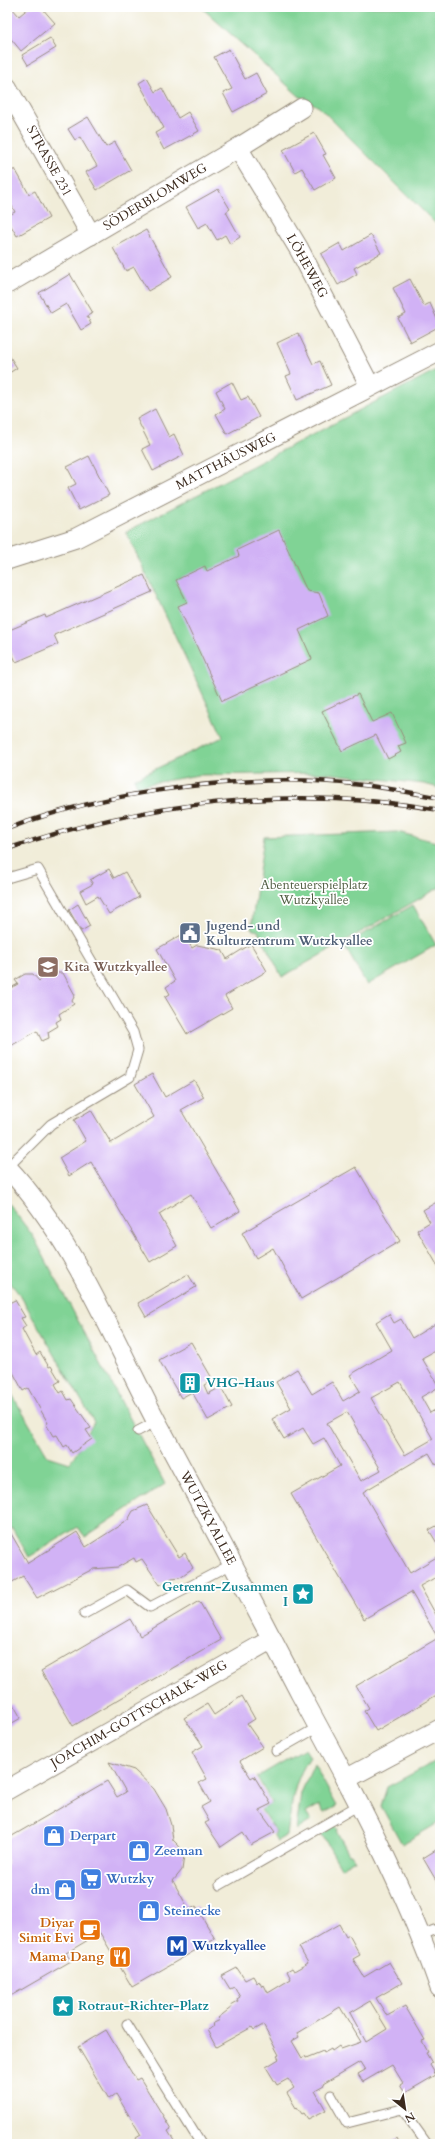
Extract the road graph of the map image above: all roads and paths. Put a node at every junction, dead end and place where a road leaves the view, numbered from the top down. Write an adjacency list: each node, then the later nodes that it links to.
1 (7, 88): 4 (street, STRASSE 231)
2 (302, 108): 3 (street, SÖDERBLOMWEG)
3 (238, 148): 4 (street, SÖDERBLOMWEG); 7 (street, LÖHEWEG)
4 (91, 235): 5 (street, SÖDERBLOMWEG)
5 (7, 284)
6 (440, 351): 7 (street, MATTHÄUSWEG)
7 (370, 386): 8 (street, MATTHÄUSWEG)
8 (7, 560)
9 (7, 878): 10 (lane)
10 (7, 1167): 11 (street, WUTZKYALLEE)
11 (157, 1421): 12 (lane); 13 (street, WUTZKYALLEE)
12 (138, 1431)
13 (232, 1564): 14 (lane); 15 (street, WUTZKYALLEE)
14 (84, 1614)
15 (272, 1639): 16 (street, WUTZKYALLEE); 20 (street, JOACHIM-GOTTSCHALK-WEG)
16 (318, 1727): 18 (lane); 19 (street, WUTZKYALLEE)
17 (440, 1729): 19 (street)
18 (276, 1751)
19 (346, 1780): 21 (street, WUTZKYALLEE)
20 (7, 1790)
21 (359, 1805): 22 (lane); 24 (street, WUTZKYALLEE)
22 (220, 1885)
23 (440, 1928): 24 (lane)
24 (421, 1935): 25 (street, WUTZKYALLEE)
25 (440, 1988)
26 (127, 2024): 28 (lane)
27 (331, 2095): 29 (lane)
28 (201, 2144)
29 (427, 2144)

